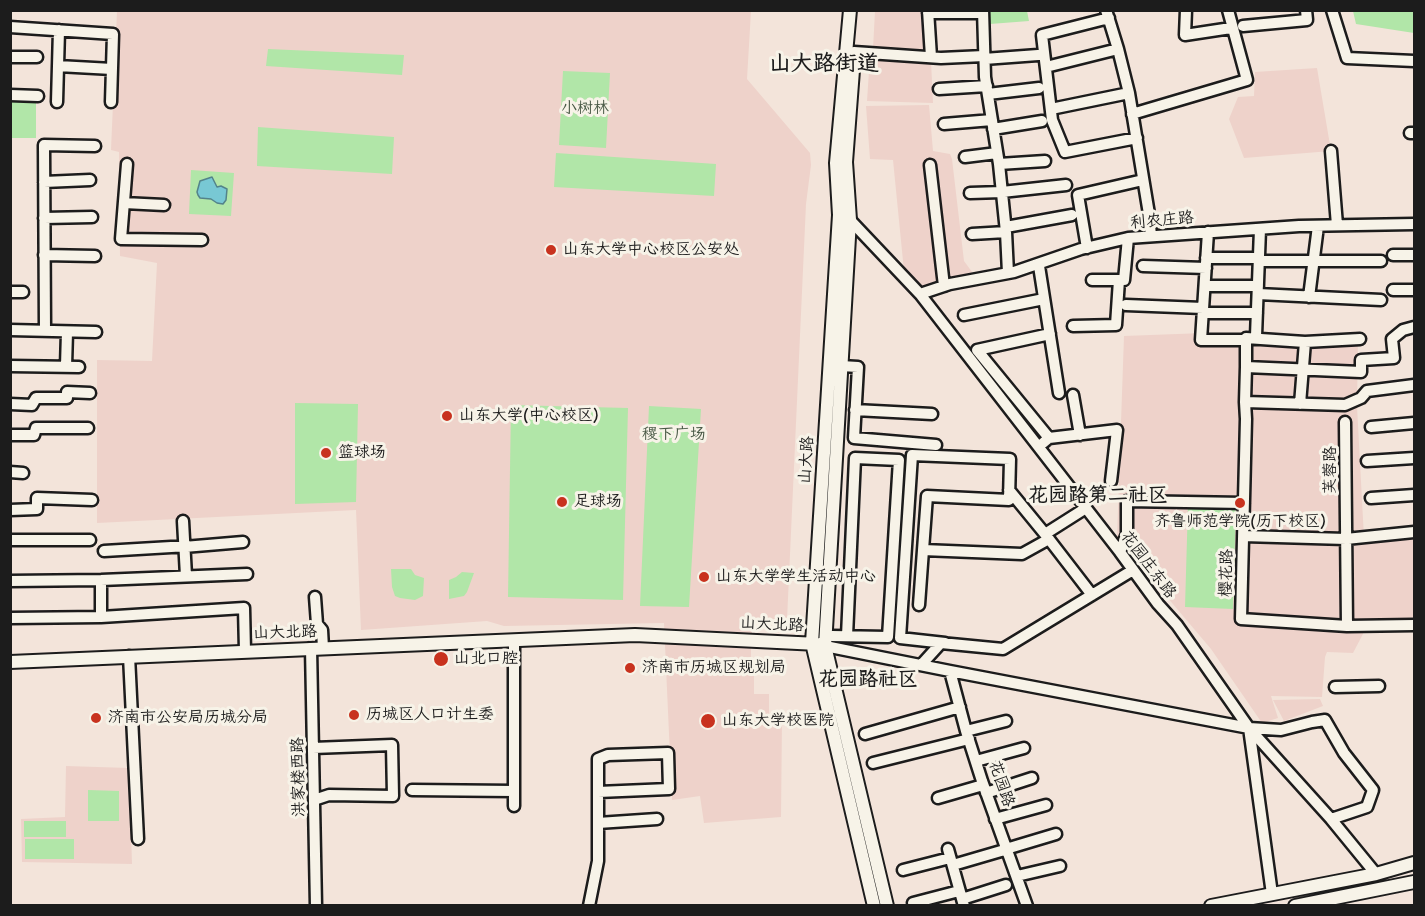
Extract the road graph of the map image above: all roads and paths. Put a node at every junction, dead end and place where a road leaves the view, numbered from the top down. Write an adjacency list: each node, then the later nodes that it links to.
1 (850, 10): 168 (main road, 山大路)
2 (857, 10): 15 (main road, 山大路)
3 (1186, 10): 12 (street)
4 (1228, 10): 34 (street)
5 (1306, 10): 10 (street)
6 (1332, 10): 21 (street)
7 (982, 11): 8 (street); 20 (street)
8 (928, 12): 19 (street)
9 (1108, 14): 14 (street); 23 (street)
10 (1243, 26)
11 (10, 27): 13 (street)
12 (1231, 28)
13 (59, 30): 22 (street); 24 (street)
14 (1118, 49): 23 (street); 28 (street)
15 (854, 52): 19 (street); 57 (main road, 山大路)
16 (1038, 55): 20 (street)
17 (10, 57): 18 (street)
18 (37, 57)
19 (931, 57): 20 (street)
20 (984, 58): 27 (street)
21 (1414, 61)
22 (58, 66): 24 (street); 31 (street)
23 (1046, 67): 33 (street)
24 (112, 69): 32 (street)
25 (1039, 88): 27 (street)
26 (939, 89): 27 (street)
27 (987, 90): 37 (street)
28 (1129, 93): 33 (street); 34 (street)
29 (10, 95): 30 (street)
30 (38, 96)
31 (57, 102)
32 (111, 102)
33 (1050, 109): 38 (street)
34 (1132, 114): 38 (street)
35 (1042, 121): 37 (street)
36 (944, 124): 37 (street)
37 (993, 125): 42 (street)
38 (1137, 138): 47 (street)
39 (95, 146): 48 (street)
40 (1330, 151): 59 (street)
41 (965, 157): 42 (street)
42 (998, 159): 43 (street); 50 (street)
43 (1045, 161)
44 (127, 164): 52 (street)
45 (930, 165): 82 (street)
46 (90, 180): 48 (street)
47 (1143, 180): 65 (street); 68 (street)
48 (44, 182): 56 (street)
49 (1066, 185): 50 (street)
50 (1002, 192): 51 (street); 62 (street)
51 (970, 193)
52 (124, 203): 53 (street); 67 (street)
53 (164, 205)
54 (1072, 215): 62 (street)
55 (92, 217): 56 (street)
56 (44, 218): 69 (street)
57 (850, 220): 89 (street, 花园庄东路); 109 (main road, 山大路)
58 (1414, 224): 59 (street, 利农庄路)
59 (1337, 225): 60 (street, 利农庄路)
60 (1318, 226): 61 (street, 利农庄路); 74 (street)
61 (1260, 229): 63 (street, 利农庄路); 73 (street, 樱花路)
62 (1006, 230): 64 (street); 79 (street)
63 (1208, 232): 65 (street, 利农庄路); 76 (street)
64 (972, 234)
65 (1151, 236): 66 (street, 利农庄路)
66 (1128, 238): 68 (street, 利农庄路); 81 (street)
67 (202, 240)
68 (1087, 248): 79 (street, 利农庄路)
69 (44, 255): 72 (street); 100 (street)
70 (1394, 255): 71 (street)
71 (1414, 255)
72 (95, 256)
73 (1259, 259): 74 (street); 76 (street); 84 (street, 樱花路)
74 (1313, 261): 75 (street); 90 (street)
75 (1381, 261)
76 (1206, 263): 78 (street); 83 (street)
77 (1039, 266): 91 (street)
78 (1143, 266)
79 (1008, 273): 82 (street, 利农庄路)
80 (1092, 280): 81 (street)
81 (1119, 280): 97 (street)
82 (944, 286): 89 (street, 利农庄路)
83 (1205, 286): 84 (street); 94 (street)
84 (1258, 290): 90 (street); 95 (street, 樱花路)
85 (1393, 290): 86 (street)
86 (1414, 290)
87 (10, 292): 88 (street)
88 (23, 292)
89 (920, 294): 130 (street, 花园庄东路)
90 (1309, 297): 92 (street)
91 (1044, 299): 96 (street); 103 (street)
92 (1382, 300)
93 (1126, 305): 94 (street)
94 (1203, 310): 95 (street); 104 (street)
95 (1257, 313): 104 (street, 樱花路)
96 (964, 315)
97 (1073, 326)
98 (1414, 327): 112 (street)
99 (10, 330): 100 (street)
100 (45, 331): 101 (street)
101 (67, 332): 102 (street); 108 (street)
102 (96, 332)
103 (1050, 334): 115 (street); 128 (street)
104 (1251, 338): 106 (street); 111 (street, 樱花路)
105 (1360, 339): 106 (street)
106 (1305, 342): 112 (street)
107 (10, 366): 108 (street)
108 (66, 366): 110 (street)
109 (841, 366): 120 (street); 168 (main road, 山大路)
110 (79, 367)
111 (1246, 367): 112 (street); 117 (street, 樱花路)
112 (1302, 369): 119 (street)
113 (1414, 385): 119 (street)
114 (90, 393): 118 (street)
115 (1059, 393)
116 (1073, 395): 127 (street)
117 (1245, 402): 119 (street); 140 (street, 樱花路)
118 (10, 404)
119 (1300, 404)
120 (855, 410): 121 (street); 129 (street)
121 (932, 414)
122 (1345, 422): 147 (street, 芙蓉路)
123 (1414, 423): 124 (street)
124 (1371, 427)
125 (87, 428): 126 (street)
126 (10, 435)
127 (1080, 435): 128 (street); 135 (street)
128 (1048, 438): 130 (street)
129 (936, 445)
130 (1038, 446): 141 (street, 花园庄东路)
131 (1414, 458): 132 (street)
132 (1367, 461)
133 (10, 472): 134 (street)
134 (23, 473)
135 (1111, 481)
136 (1009, 490): 146 (street); 152 (street); 169 (street)
137 (1414, 495): 138 (street)
138 (1371, 498)
139 (92, 500): 142 (street)
140 (1244, 503): 145 (street, 樱花路); 154 (street)
141 (1086, 508): 146 (street); 154 (street, 花园庄东路)
142 (10, 510)
143 (183, 520): 151 (street)
144 (1414, 532): 147 (street)
145 (1243, 536): 147 (street); 165 (street, 樱花路)
146 (1047, 537): 152 (street); 160 (street)
147 (1346, 539): 165 (street, 芙蓉路)
148 (10, 540): 149 (street)
149 (90, 540)
150 (243, 542): 151 (street)
151 (186, 547): 153 (street); 157 (street)
152 (923, 550): 162 (street)
153 (104, 551)
154 (1120, 552): 155 (street, 花园庄东路)
155 (1133, 570): 160 (street); 181 (street, 花园庄东路)
156 (247, 574): 157 (street)
157 (186, 576): 158 (street)
158 (100, 580): 159 (street); 163 (street)
159 (10, 581)
160 (1092, 595): 169 (street)
161 (315, 597): 171 (street, 洪家楼西路)
162 (919, 605)
163 (101, 617): 164 (street); 172 (street)
164 (10, 618)
165 (1347, 626): 166 (street)
166 (1414, 626)
167 (847, 636): 167 (street); 168 (street)
168 (820, 643): 170 (main road, 山大北路); 171 (main road, 山大北路); 175 (street); 217 (main road, 山大路); 218 (main road, 山大路)
169 (941, 643): 175 (street)
170 (514, 644): 171 (main road, 山大北路); 191 (street)
171 (315, 649): 172 (main road, 山大北路); 173 (main road, 山大北路); 184 (street, 洪家楼西路)
172 (245, 651): 173 (main road, 山大北路)
173 (129, 658): 174 (main road, 山大北路); 202 (street)
174 (10, 664)
175 (921, 665): 176 (street)
176 (951, 671): 179 (street, 花园路); 181 (street)
177 (1379, 686): 178 (street)
178 (1335, 687)
179 (960, 707): 182 (street); 183 (street, 花园路)
180 (1006, 721): 183 (street)
181 (1249, 728): 199 (street, 花园庄东路); 199 (street); 212 (street)
182 (865, 734)
183 (967, 735): 186 (street, 花园路); 187 (street)
184 (313, 748): 194 (street, 洪家楼西路); 194 (street)
185 (1024, 748): 186 (street)
186 (976, 761): 189 (street, 花园路)
187 (873, 763)
188 (1032, 778): 189 (street)
189 (985, 789): 193 (street); 198 (street, 花园路)
190 (412, 790): 191 (street)
191 (514, 791): 196 (street)
192 (598, 792): 192 (street); 200 (street)
193 (938, 798)
194 (314, 800): 215 (street, 洪家楼西路)
195 (1046, 805): 198 (street)
196 (514, 806)
197 (657, 819): 200 (street)
198 (995, 819): 203 (street, 花园路)
199 (1331, 819): 208 (street, 花园庄东路)
200 (598, 823): 216 (street)
201 (1056, 834): 203 (street)
202 (138, 839)
203 (1004, 850): 204 (street); 209 (street, 花园路)
204 (950, 857): 207 (street); 213 (street)
205 (1414, 863): 208 (main road)
206 (1060, 866): 209 (street)
207 (903, 870)
208 (1376, 874): 212 (main road)
209 (1017, 876): 219 (street, 花园路)
210 (1414, 882): 221 (main road)
211 (1006, 885): 213 (street)
212 (1272, 894): 220 (main road)
213 (962, 898): 214 (street)
214 (913, 903)
215 (316, 906)
216 (589, 906)
217 (874, 906)
218 (887, 906)
219 (1027, 906)
220 (1211, 906)
221 (1295, 906)

